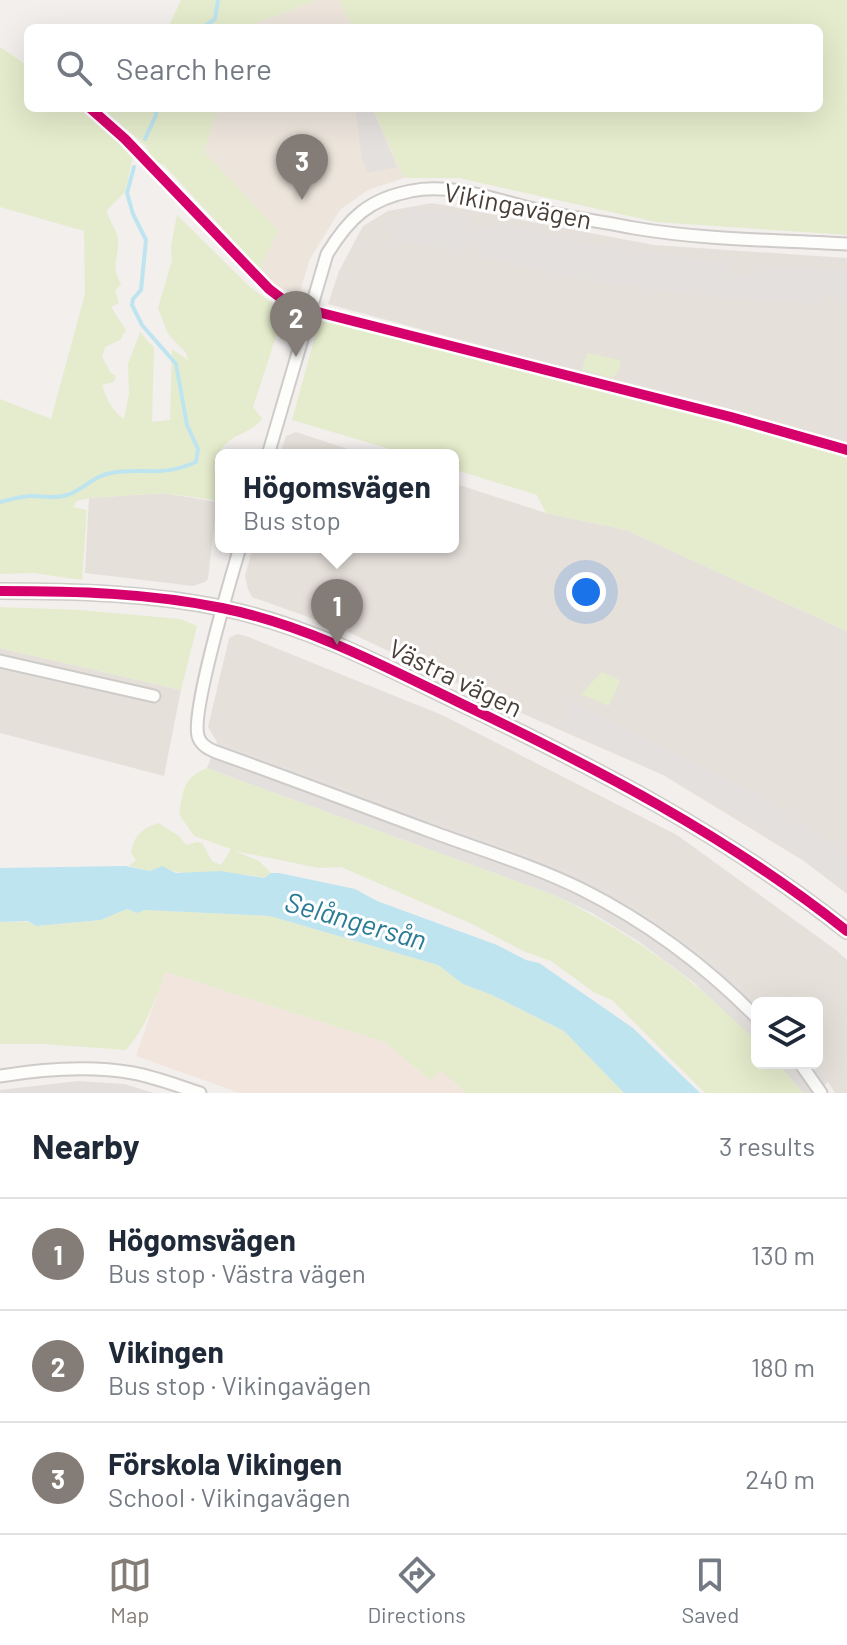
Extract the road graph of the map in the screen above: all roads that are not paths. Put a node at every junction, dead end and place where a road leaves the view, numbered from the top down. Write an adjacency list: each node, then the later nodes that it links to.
1 (847, 244): 2 (street, Vikingavägen)
2 (270, 449)
3 (238, 553): 5 (street)
4 (0, 591): 5 (street, Västra vägen)
5 (223, 608): 8 (street, Västra vägen); 9 (street)
6 (0, 661): 7 (street)
7 (154, 696)
8 (847, 931)
9 (751, 1012)
10 (804, 1069): 13 (street)
11 (0, 1076): 12 (street)
12 (200, 1093)
13 (821, 1093)

